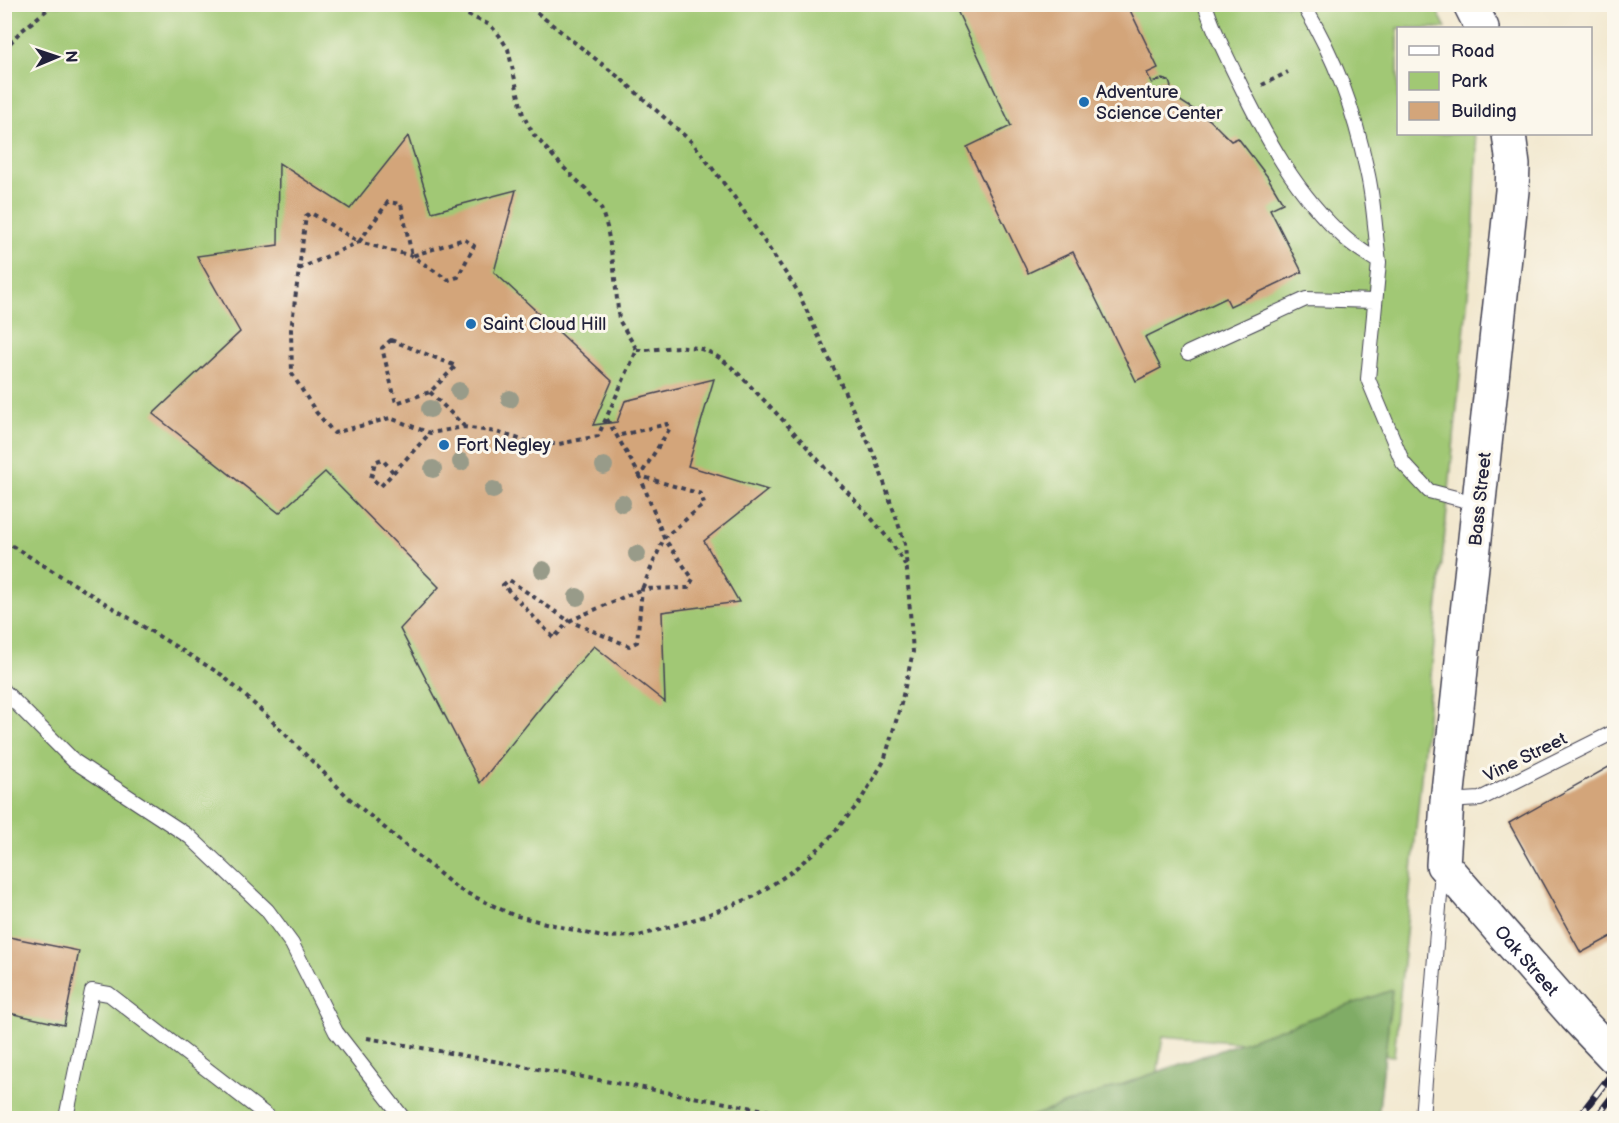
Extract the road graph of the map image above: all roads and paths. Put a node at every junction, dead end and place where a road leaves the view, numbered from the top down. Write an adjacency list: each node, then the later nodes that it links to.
1 (54, 4): 8 (path)
2 (443, 4): 17 (path)
3 (526, 4): 29 (path)
4 (1204, 4): 14 (lane)
5 (1303, 4): 14 (lane)
6 (1470, 4): 7 (street)
7 (1482, 27)
8 (4, 50)
9 (1288, 72): 10 (path)
10 (1261, 86)
11 (1509, 135): 26 (street, Bass Street)
12 (359, 242): 13 (path); 13 (path); 15 (path); 15 (path)
13 (412, 256): 13 (path)
14 (1379, 262): 16 (lane)
15 (299, 269): 22 (path)
16 (1375, 301): 18 (lane); 26 (lane)
17 (637, 350): 20 (path); 29 (path)
18 (1188, 353)
19 (430, 392): 19 (path); 21 (path)
20 (606, 418): 21 (path); 23 (path)
21 (464, 427): 22 (path)
22 (430, 433): 24 (path)
23 (617, 436): 25 (path); 25 (path)
24 (393, 472): 24 (path)
25 (640, 477): 27 (path); 27 (path)
26 (1479, 504): 34 (street, Bass Street)
27 (664, 538): 30 (path); 30 (path)
28 (4, 541): 29 (path)
29 (908, 570)
30 (642, 589): 31 (path); 31 (path)
31 (569, 621): 31 (path)
32 (4, 692): 36 (lane)
33 (1614, 732): 34 (lane, Vine Street)
34 (1448, 801): 35 (street, Bass Street)
35 (1443, 865): 37 (street, Oak Street); 42 (lane)
36 (336, 1032): 40 (lane); 41 (path)
37 (1614, 1057)
38 (66, 1119): 39 (lane)
39 (270, 1119)
40 (403, 1119)
41 (809, 1119)
42 (1422, 1119)

